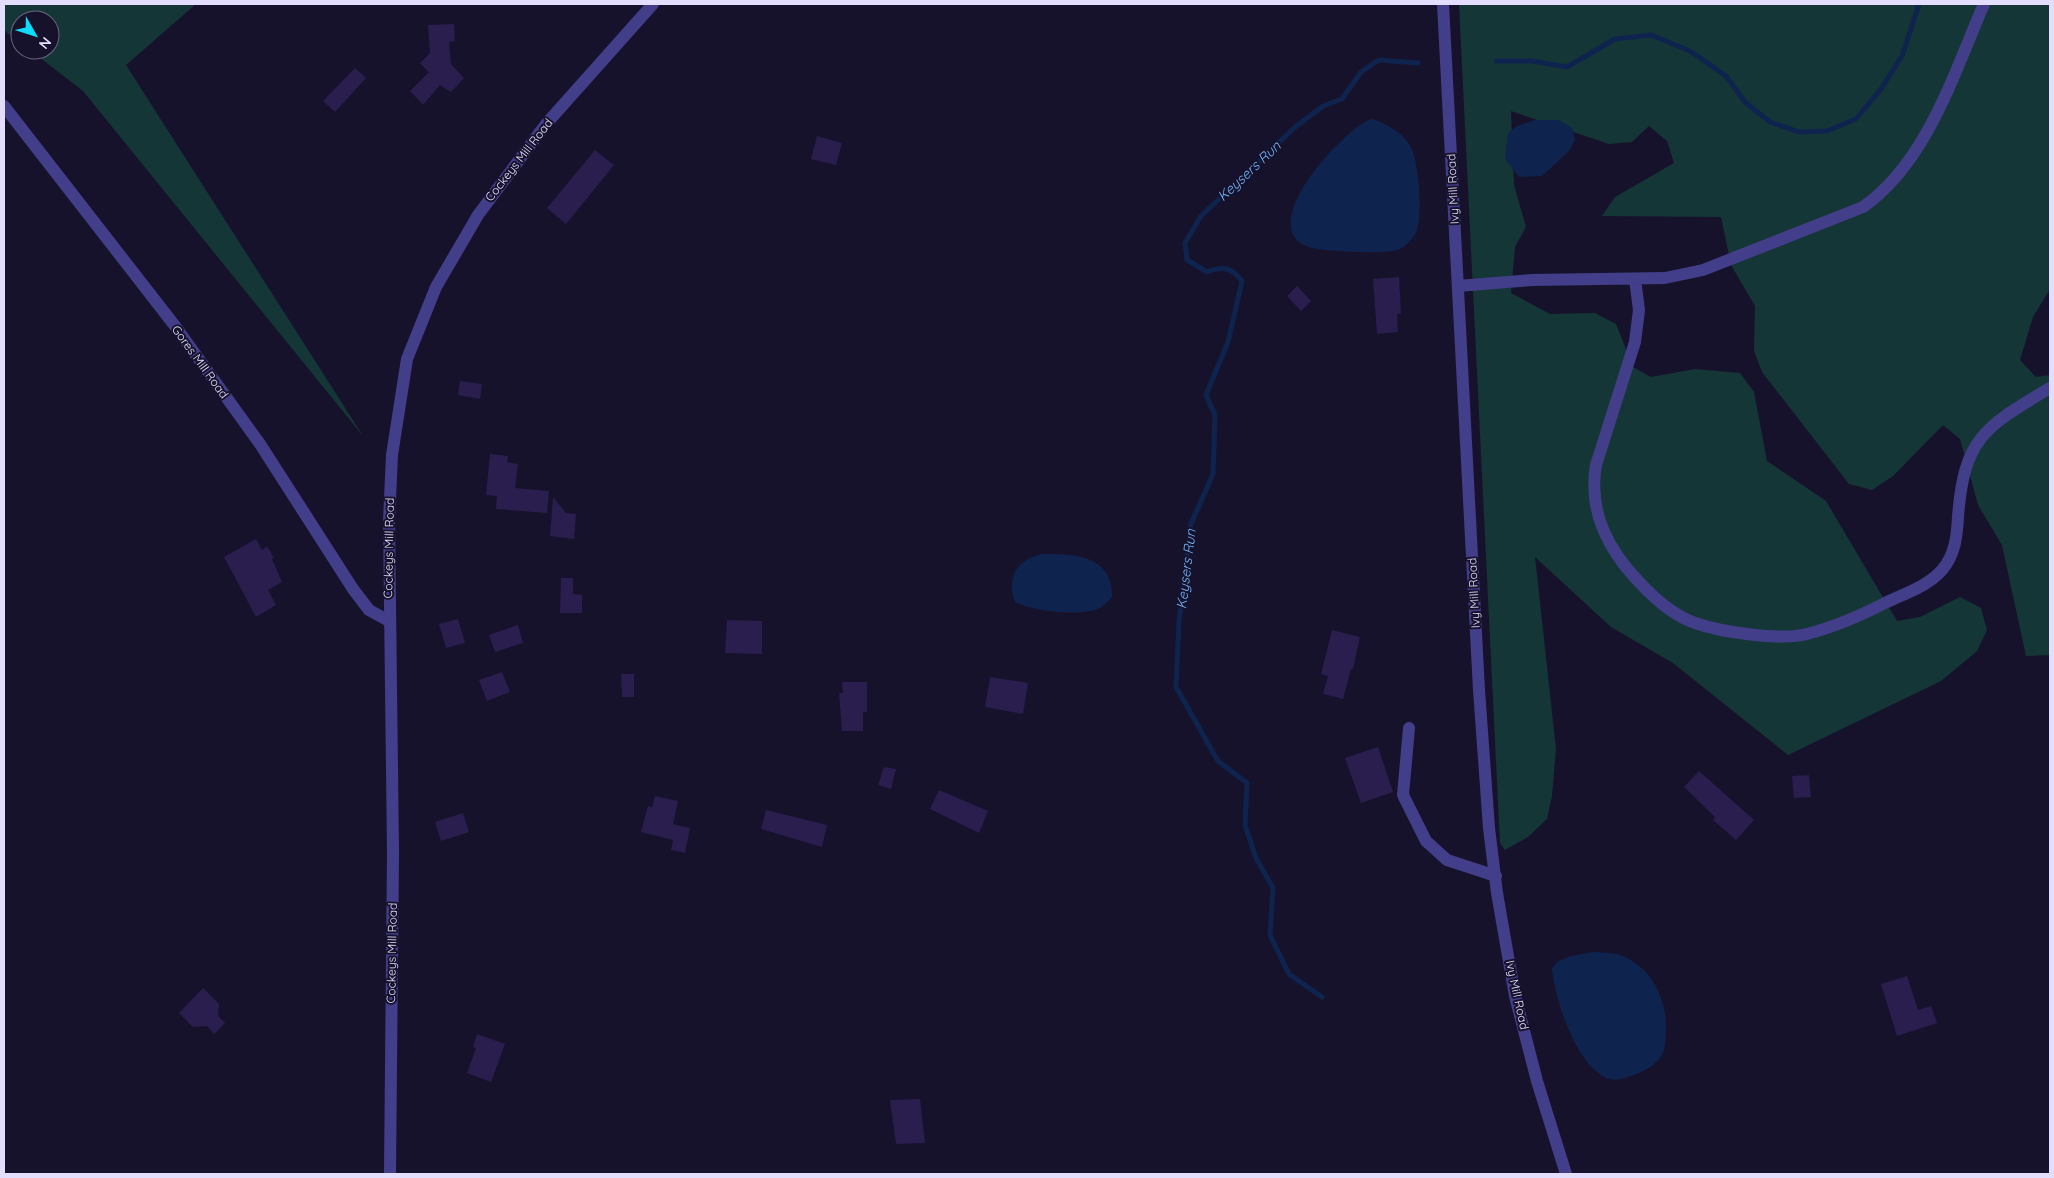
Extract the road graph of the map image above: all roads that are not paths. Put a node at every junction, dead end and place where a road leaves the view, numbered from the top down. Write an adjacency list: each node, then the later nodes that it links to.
1 (653, 4): 8 (street, Cockeys Mill Road)
2 (1443, 4): 6 (street, Ivy Mill Road)
3 (1984, 4): 5 (street)
4 (4, 106): 8 (street, Gores Mill Road)
5 (1636, 278): 6 (street); 7 (street)
6 (1458, 286): 10 (street, Ivy Mill Road)
7 (2050, 388)
8 (389, 621): 11 (street, Cockeys Mill Road)
9 (1409, 728): 10 (street)
10 (1496, 876): 12 (street, Ivy Mill Road)
11 (390, 1174)
12 (1566, 1174)

